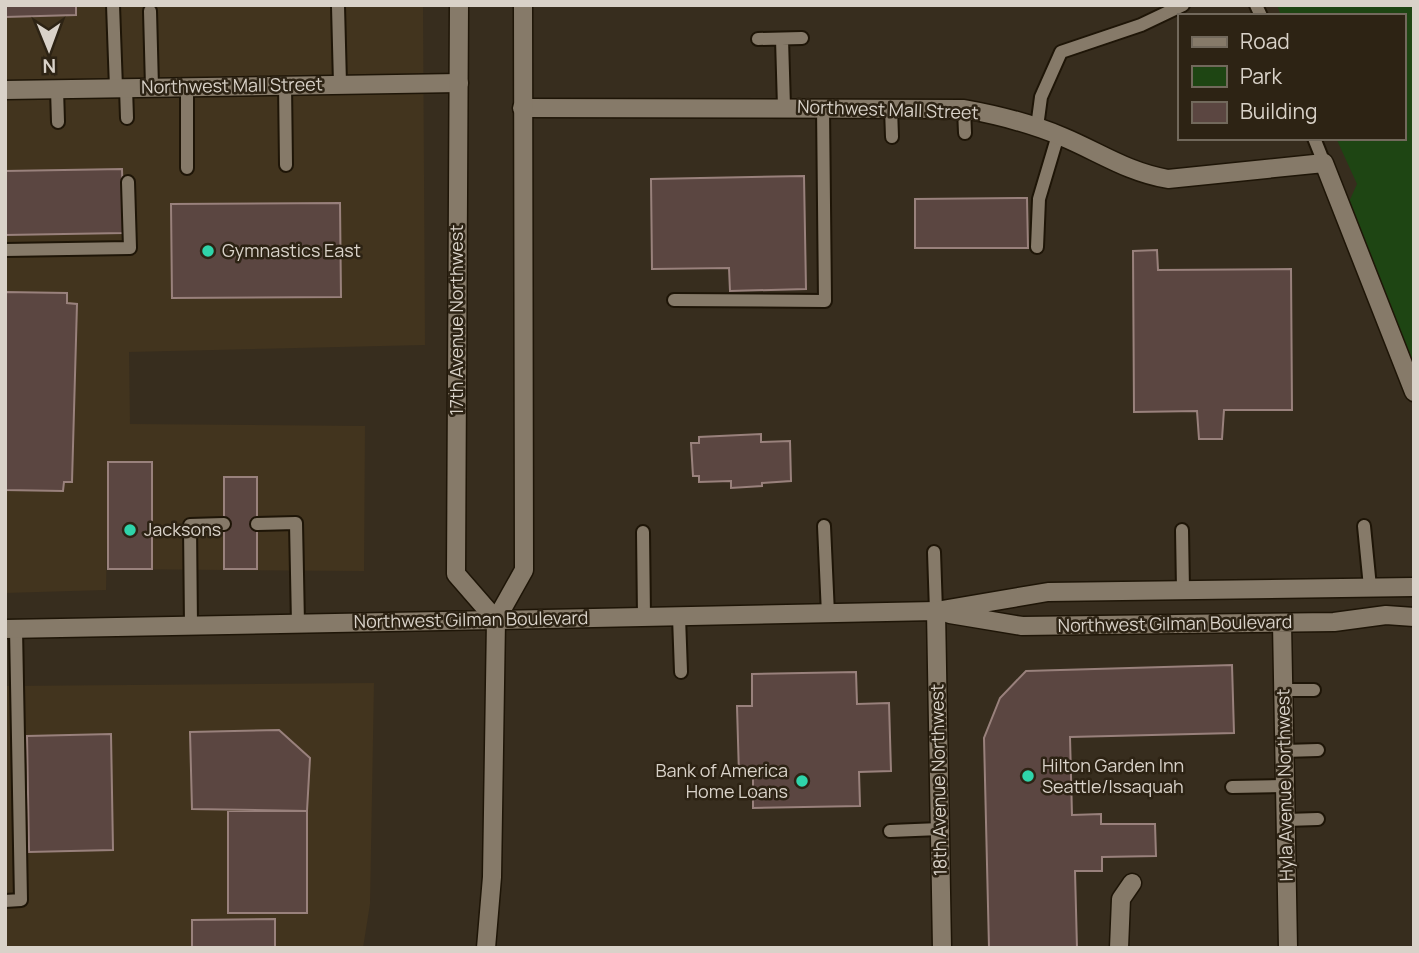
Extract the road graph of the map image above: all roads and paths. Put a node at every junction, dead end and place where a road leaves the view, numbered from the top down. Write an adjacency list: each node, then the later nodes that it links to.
1 (113, 5): 15 (lane)
2 (459, 5): 10 (street, 17th Avenue Northwest)
3 (523, 5): 20 (street)
4 (1183, 5): 25 (lane)
5 (338, 6): 12 (lane)
6 (150, 11): 14 (lane)
7 (802, 38): 9 (lane)
8 (758, 39): 9 (lane)
9 (782, 39): 18 (lane)
10 (458, 83): 12 (street, Northwest Mall Street); 53 (street, 17th Avenue Northwest)
11 (285, 84): 12 (street, Northwest Mall Street); 13 (street, Northwest Mall Street); 31 (lane)
12 (340, 84)
13 (187, 86): 14 (street, Northwest Mall Street); 32 (lane)
14 (152, 87): 15 (street, Northwest Mall Street)
15 (121, 88): 16 (street, Northwest Mall Street); 23 (lane)
16 (57, 89): 17 (street, Northwest Mall Street); 24 (lane)
17 (5, 90)
18 (784, 107): 19 (street, Northwest Mall Street); 20 (street, Northwest Mall Street)
19 (823, 107): 21 (street, Northwest Mall Street); 36 (lane)
20 (522, 108): 53 (street)
21 (891, 108): 22 (street, Northwest Mall Street); 28 (lane)
22 (964, 109): 25 (street, Northwest Mall Street); 26 (lane)
23 (127, 118)
24 (58, 122)
25 (1037, 127): 27 (street, Northwest Mall Street)
26 (965, 133)
27 (1058, 135): 30 (street, Northwest Mall Street); 34 (lane)
28 (892, 137)
29 (1315, 140): 30 (lane)
30 (1324, 163): 37 (street)
31 (286, 165)
32 (187, 167)
33 (128, 182): 35 (lane)
34 (1037, 247)
35 (5, 250)
36 (674, 300)
37 (1414, 392)
38 (224, 524): 56 (lane)
39 (257, 524): 55 (lane)
40 (824, 526): 49 (lane)
41 (1364, 526): 45 (lane)
42 (1182, 530): 47 (lane)
43 (643, 532): 50 (lane)
44 (934, 552): 48 (lane)
45 (1370, 587): 46 (street, Northwest Gilman Boulevard); 47 (street, Northwest Gilman Boulevard)
46 (1414, 587)
47 (1183, 590): 48 (street, Northwest Gilman Boulevard)
48 (936, 611): 49 (street, Northwest Gilman Boulevard); 54 (street, Northwest Gilman Boulevard); 67 (street, 18th Avenue Northwest)
49 (828, 614): 51 (street, Northwest Gilman Boulevard)
50 (644, 617): 51 (street, Northwest Gilman Boulevard); 53 (street, Northwest Gilman Boulevard)
51 (679, 617): 58 (lane)
52 (1414, 617): 54 (street, Northwest Gilman Boulevard)
53 (496, 620): 55 (street, Northwest Gilman Boulevard); 71 (street)
54 (1282, 623): 59 (street, Hyla Avenue Northwest)
55 (298, 624): 56 (street, Northwest Gilman Boulevard)
56 (191, 626): 57 (street, Northwest Gilman Boulevard)
57 (10, 629): 70 (lane)
58 (681, 672)
59 (1283, 690): 60 (lane); 61 (street, Hyla Avenue Northwest)
60 (1314, 690)
61 (1284, 751): 62 (lane); 63 (street, Hyla Avenue Northwest)
62 (1318, 751)
63 (1285, 786): 64 (lane); 66 (street, Hyla Avenue Northwest)
64 (1232, 787)
65 (1318, 819): 66 (lane)
66 (1286, 820): 74 (street, Hyla Avenue Northwest)
67 (940, 829): 68 (lane); 72 (street, 18th Avenue Northwest)
68 (890, 831)
69 (1132, 883): 73 (street)
70 (5, 901)
71 (486, 948)
72 (942, 948)
73 (1119, 948)
74 (1288, 948)

